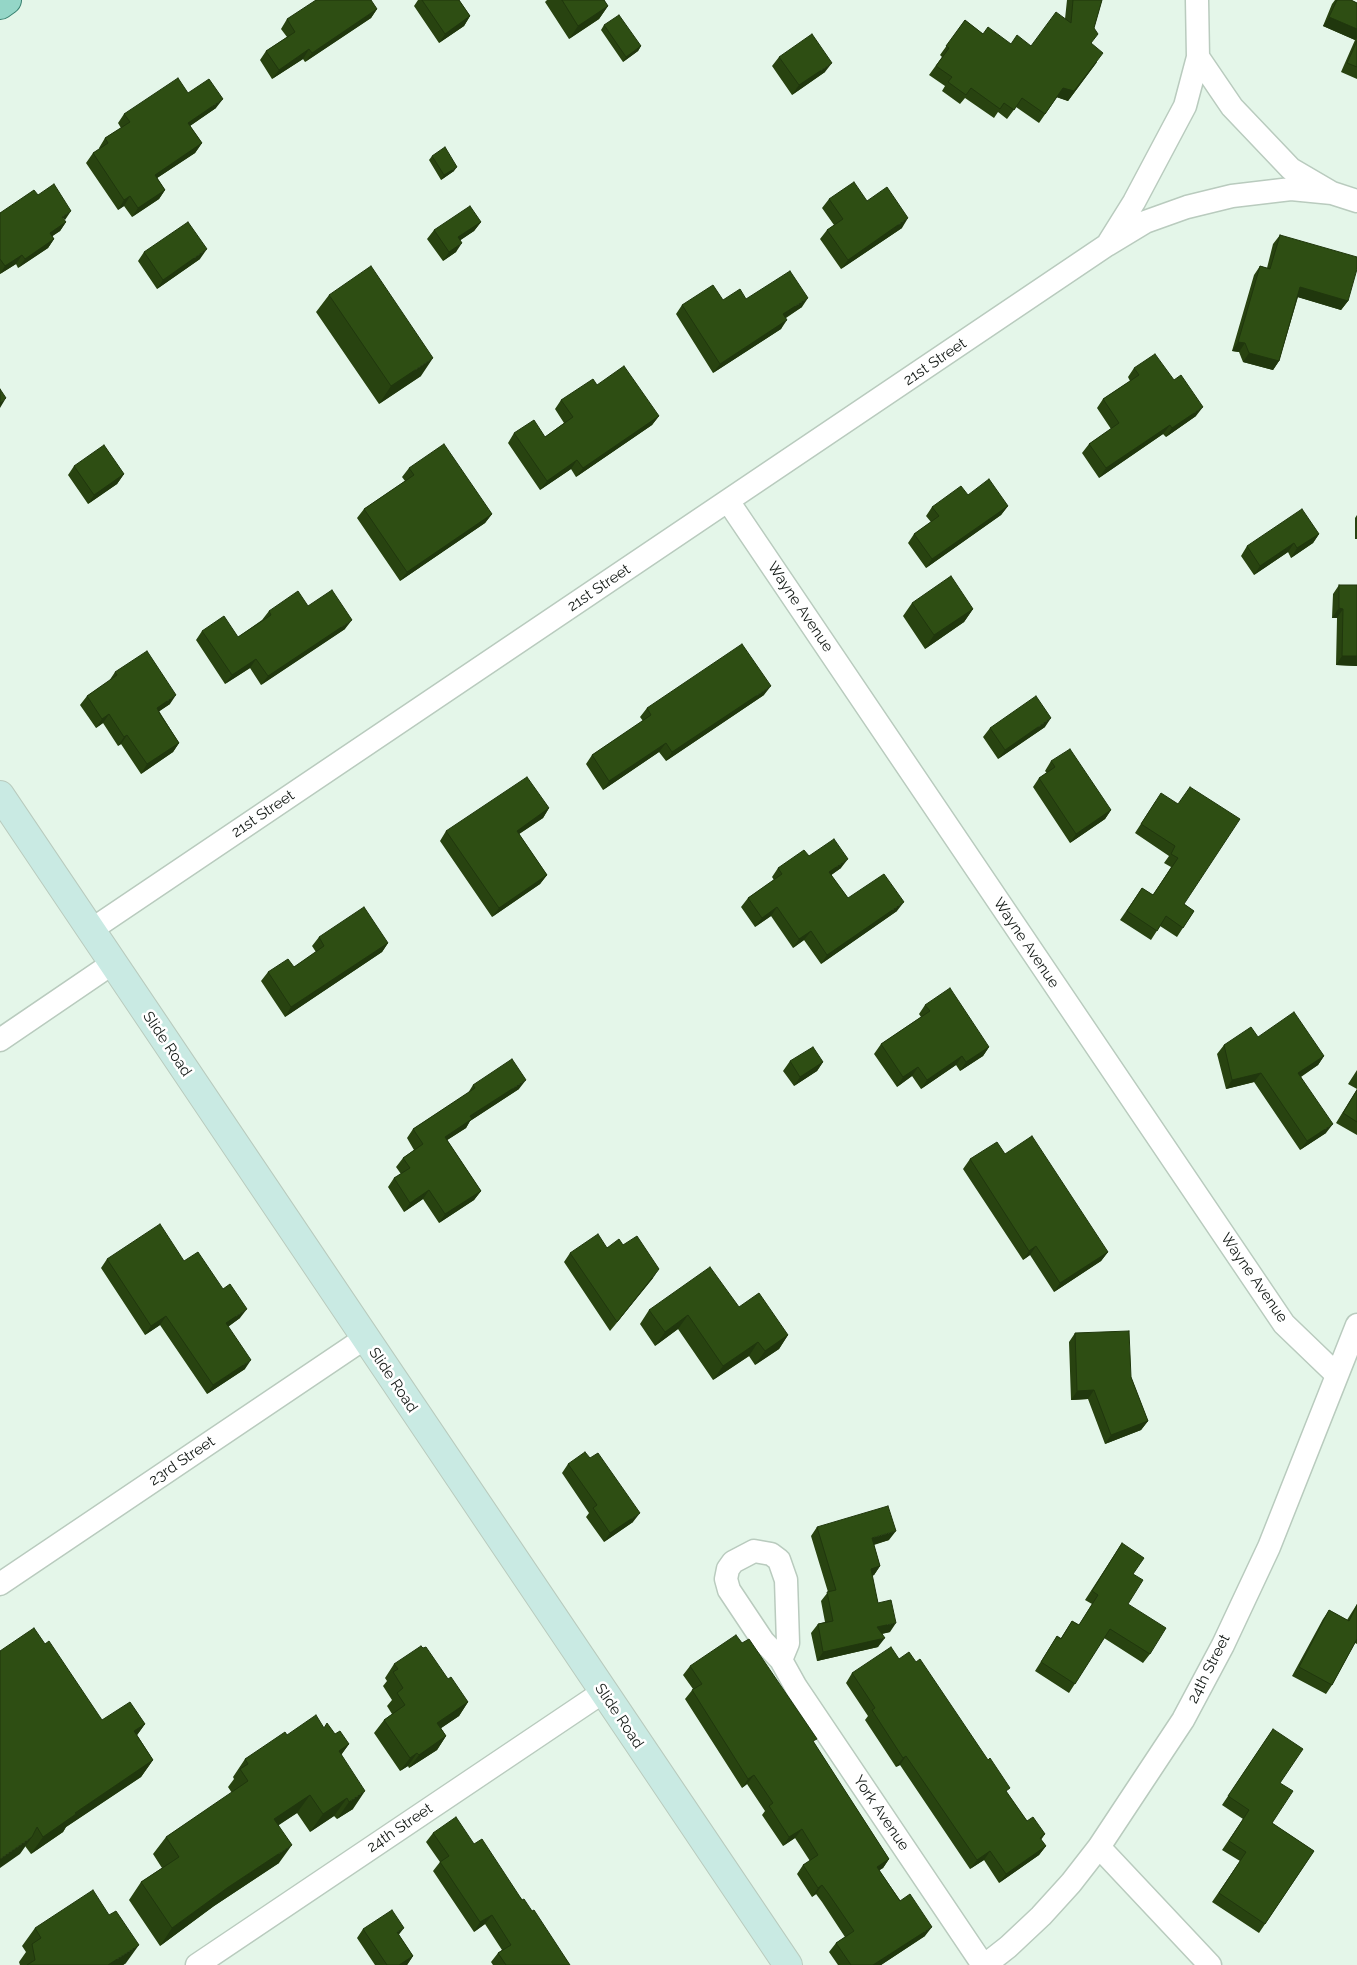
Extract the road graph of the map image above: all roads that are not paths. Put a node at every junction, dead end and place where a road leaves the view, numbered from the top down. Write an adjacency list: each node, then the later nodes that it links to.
1 (7, 0): 3 (main road)
2 (1197, 0): 4 (street, 21st Street)
3 (0, 5)
4 (1198, 57): 5 (street); 7 (street, 21st Street)
5 (1332, 193): 6 (street); 7 (street, 21st Street)
6 (1357, 201)
7 (1107, 245): 8 (street, 21st Street)
8 (728, 501): 10 (street, 21st Street); 15 (street, Wayne Avenue)
9 (0, 795): 10 (main road, Slide Road)
10 (91, 930): 11 (main road, Slide Road)
11 (113, 963): 12 (street); 14 (main road, Slide Road)
12 (0, 1040)
13 (1357, 1326): 15 (street, 24th Street)
14 (365, 1338): 16 (street, 23rd Street); 18 (main road, Slide Road)
15 (1336, 1374): 19 (street, 24th Street)
16 (0, 1584)
17 (781, 1660): 22 (street, York Avenue)
18 (603, 1692): 20 (street, 24th Street); 21 (main road, Slide Road)
19 (1099, 1847): 22 (street, 24th Street); 23 (street)
20 (197, 1965)
21 (788, 1965)
22 (984, 1965)
23 (1210, 1965)

